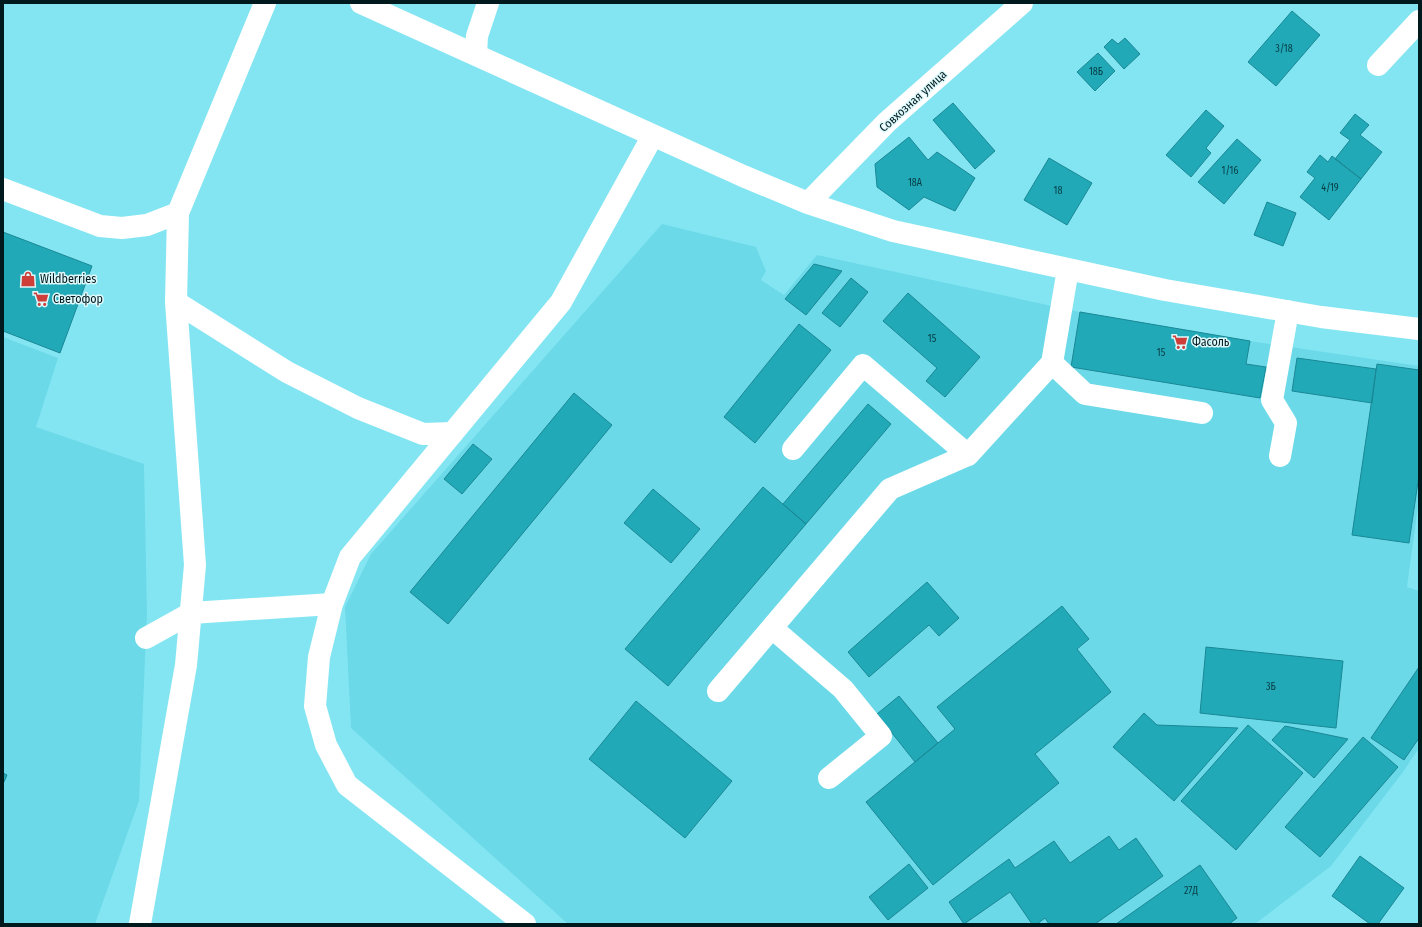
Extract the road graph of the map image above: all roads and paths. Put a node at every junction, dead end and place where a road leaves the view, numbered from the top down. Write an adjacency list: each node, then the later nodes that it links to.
1 (264, 3): 11 (street)
2 (361, 3): 6 (street)
3 (488, 3): 6 (street)
4 (1022, 3): 10 (street, Совхозная улица)
5 (1419, 21): 7 (street)
6 (476, 55): 8 (street)
7 (1378, 65)
8 (652, 137): 10 (street); 18 (street)
9 (3, 188): 11 (street)
10 (808, 204): 12 (street)
11 (178, 213): 13 (street)
12 (1068, 269): 14 (street); 16 (street)
13 (176, 302): 18 (street); 23 (street)
14 (1288, 311): 15 (street); 21 (street)
15 (1419, 329)
16 (1052, 363): 17 (street); 20 (street)
17 (1202, 413)
18 (453, 432): 22 (street)
19 (793, 449): 20 (street)
20 (968, 455): 24 (street)
21 (1280, 456)
22 (332, 604): 23 (street); 29 (street)
23 (191, 613): 25 (street); 28 (street)
24 (772, 628): 26 (street); 27 (street)
25 (146, 638)
26 (718, 691)
27 (829, 778)
28 (140, 924)
29 (525, 924)

